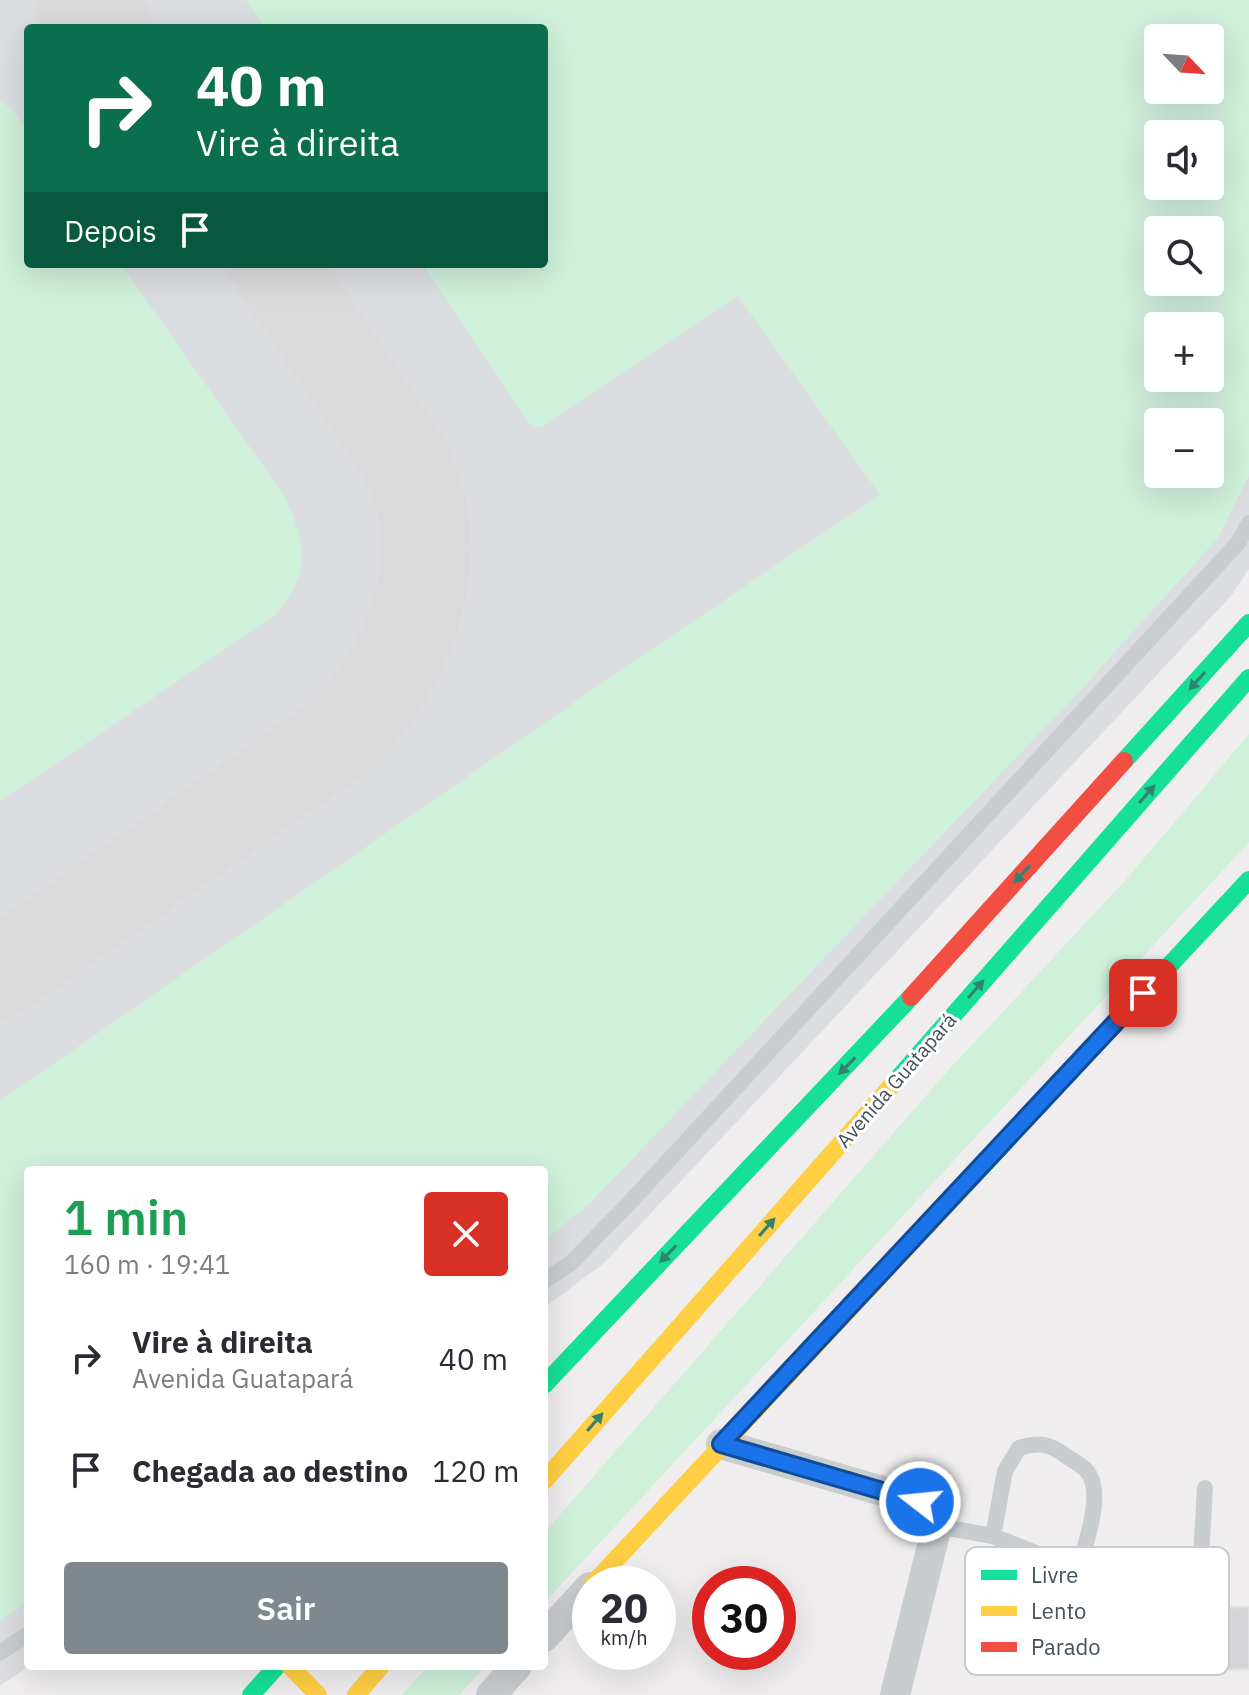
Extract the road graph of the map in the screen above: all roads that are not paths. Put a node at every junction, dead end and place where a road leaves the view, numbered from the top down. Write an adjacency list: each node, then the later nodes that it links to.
1 (1249, 523): 5 (lane)
2 (1249, 623): 6 (main road, one-way to 6)
3 (1249, 678): 8 (main road, Avenida Guatapará, one-way to 3)
4 (1249, 880): 7 (main road)
5 (548, 1278)
6 (548, 1381)
7 (721, 1444): 10 (street); 15 (main road)
8 (548, 1476)
9 (1205, 1488): 14 (lane)
10 (937, 1526): 11 (lane); 28 (street)
11 (993, 1536): 12 (lane); 13 (lane)
12 (1020, 1547)
13 (1085, 1547)
14 (1201, 1547)
15 (609, 1566)
16 (572, 1607): 17 (street)
17 (548, 1633)
18 (24, 1637): 19 (lane)
19 (0, 1653)
20 (273, 1670): 24 (main road)
21 (294, 1670): 25 (main road)
22 (378, 1670): 26 (main road)
23 (513, 1670): 27 (street)
24 (251, 1695)
25 (318, 1695)
26 (356, 1695)
27 (491, 1695)
28 (895, 1695)

